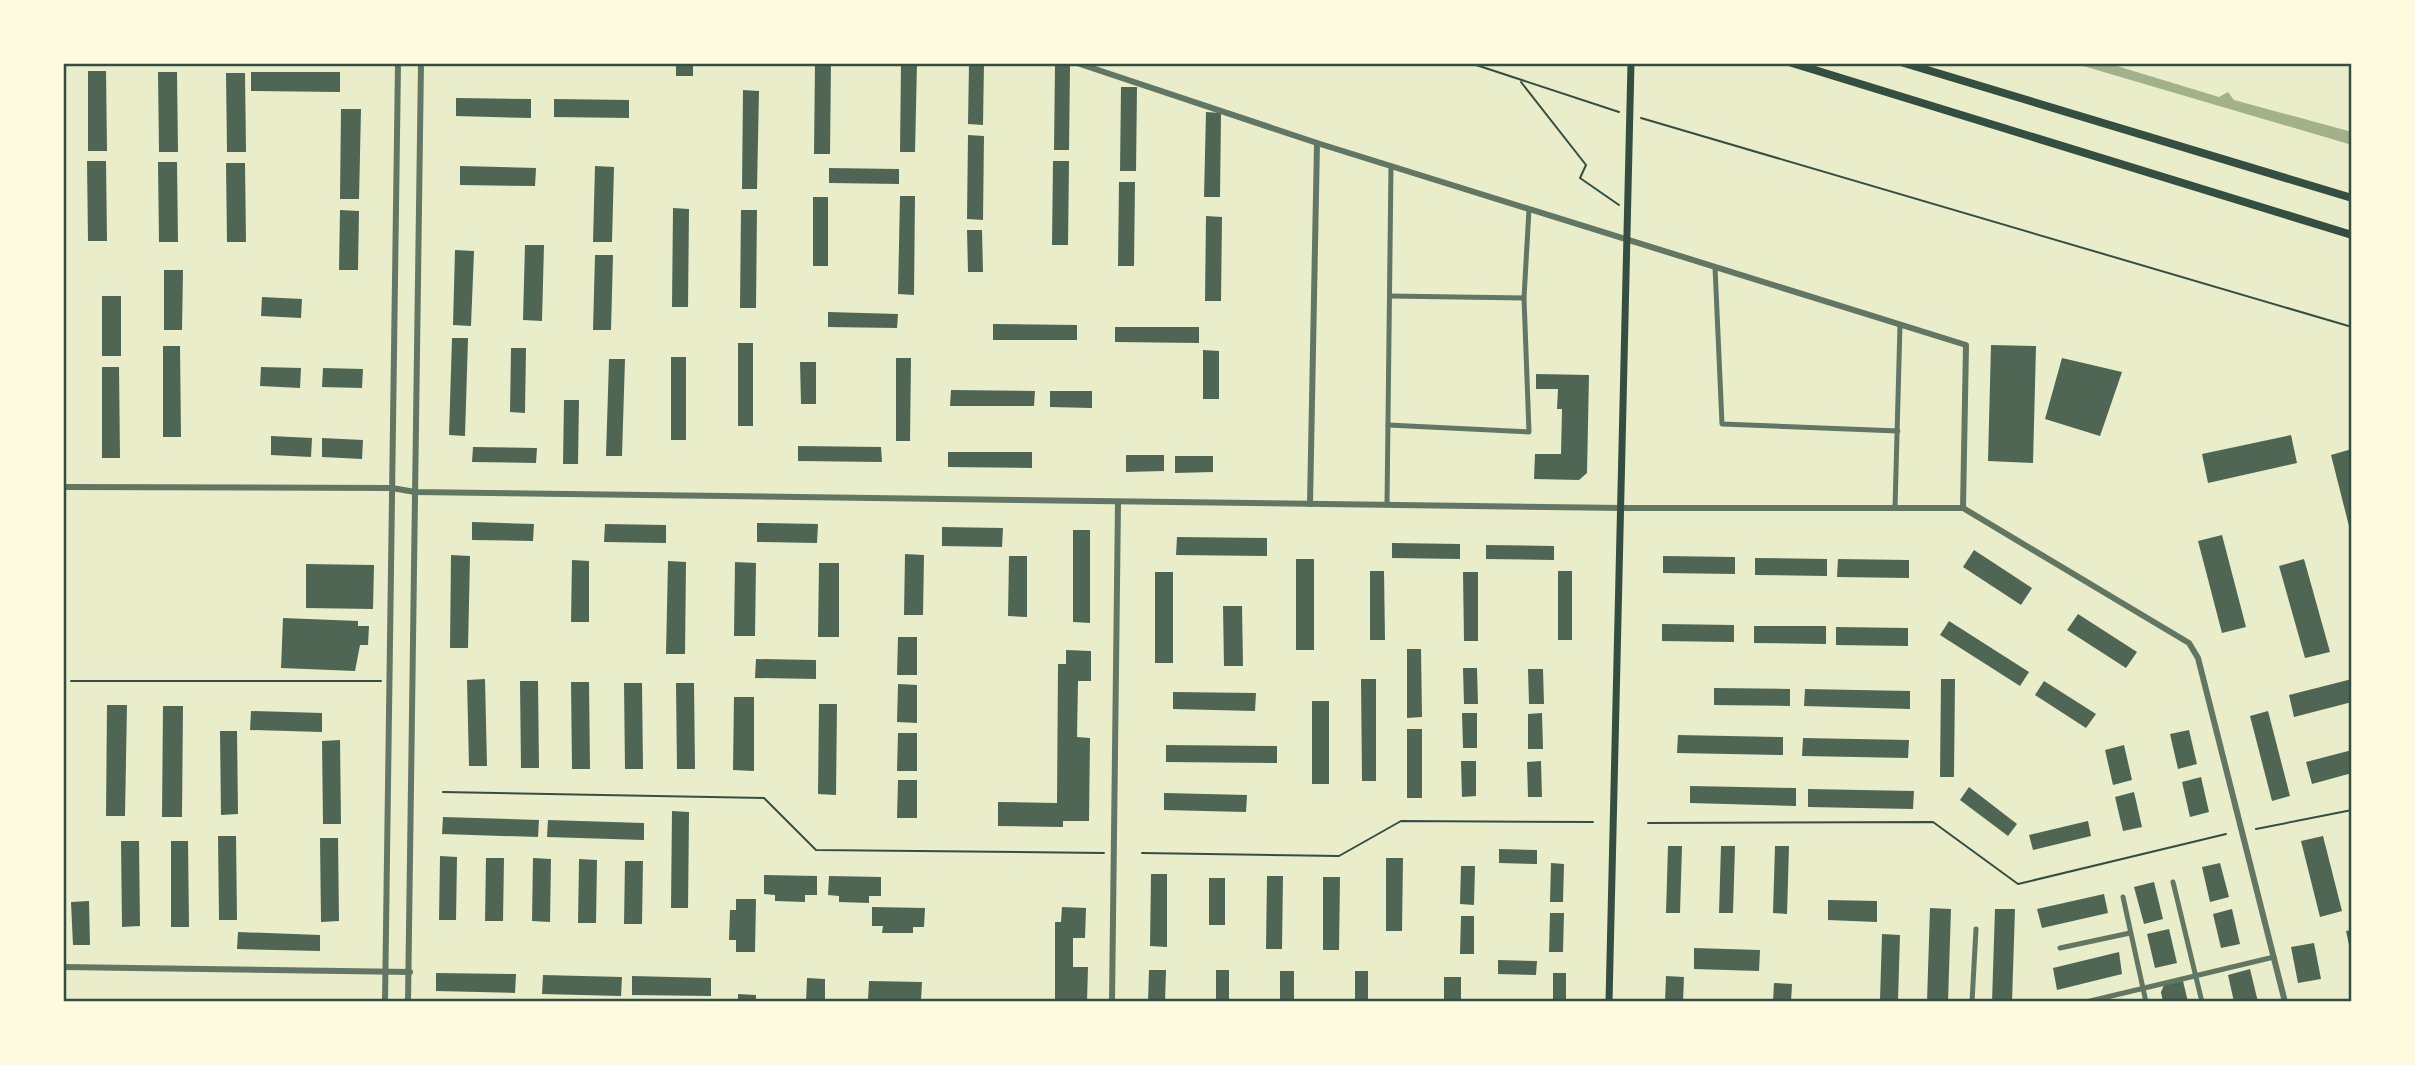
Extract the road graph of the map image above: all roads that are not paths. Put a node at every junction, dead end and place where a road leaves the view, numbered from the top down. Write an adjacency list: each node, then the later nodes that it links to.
1 (398, 63): 20 (street)
2 (421, 63): 21 (street)
3 (1077, 63): 7 (street)
4 (1631, 63): 12 (main road)
5 (1791, 63): 11 (main road)
6 (1904, 63): 9 (main road)
7 (1317, 144): 8 (street); 23 (street)
8 (1391, 166): 10 (street); 14 (street)
9 (2352, 198)
10 (1529, 209): 12 (street); 15 (street)
11 (2352, 234)
12 (1626, 239): 13 (street); 25 (main road)
13 (1715, 267): 16 (street); 18 (street)
14 (1390, 296): 15 (street); 17 (street)
15 (1524, 298): 17 (street)
16 (1900, 325): 18 (street); 27 (street)
17 (1388, 425): 24 (street)
18 (1898, 431): 26 (street)
19 (63, 487): 20 (street)
20 (393, 488): 21 (street); 35 (street)
21 (415, 492): 22 (street); 36 (street)
22 (1118, 502): 23 (street); 41 (street)
23 (1310, 504): 24 (street)
24 (1387, 506): 25 (street)
25 (1623, 508): 26 (street); 42 (main road)
26 (1895, 508): 27 (street)
27 (1963, 508): 33 (street)
28 (2173, 882): 37 (street)
29 (2123, 897): 31 (street)
30 (1976, 929): 43 (street)
31 (2130, 933): 32 (street); 38 (street)
32 (2060, 948)
33 (2274, 957): 37 (street); 47 (street)
34 (63, 967): 35 (street)
35 (385, 972): 36 (street); 39 (street)
36 (410, 972): 40 (street)
37 (2196, 975): 38 (street); 46 (street)
38 (2143, 988): 44 (street); 45 (street)
39 (385, 1002)
40 (408, 1002)
41 (1112, 1002)
42 (1609, 1002)
43 (1972, 1002)
44 (2085, 1002)
45 (2146, 1002)
46 (2202, 1002)
47 (2285, 1002)

